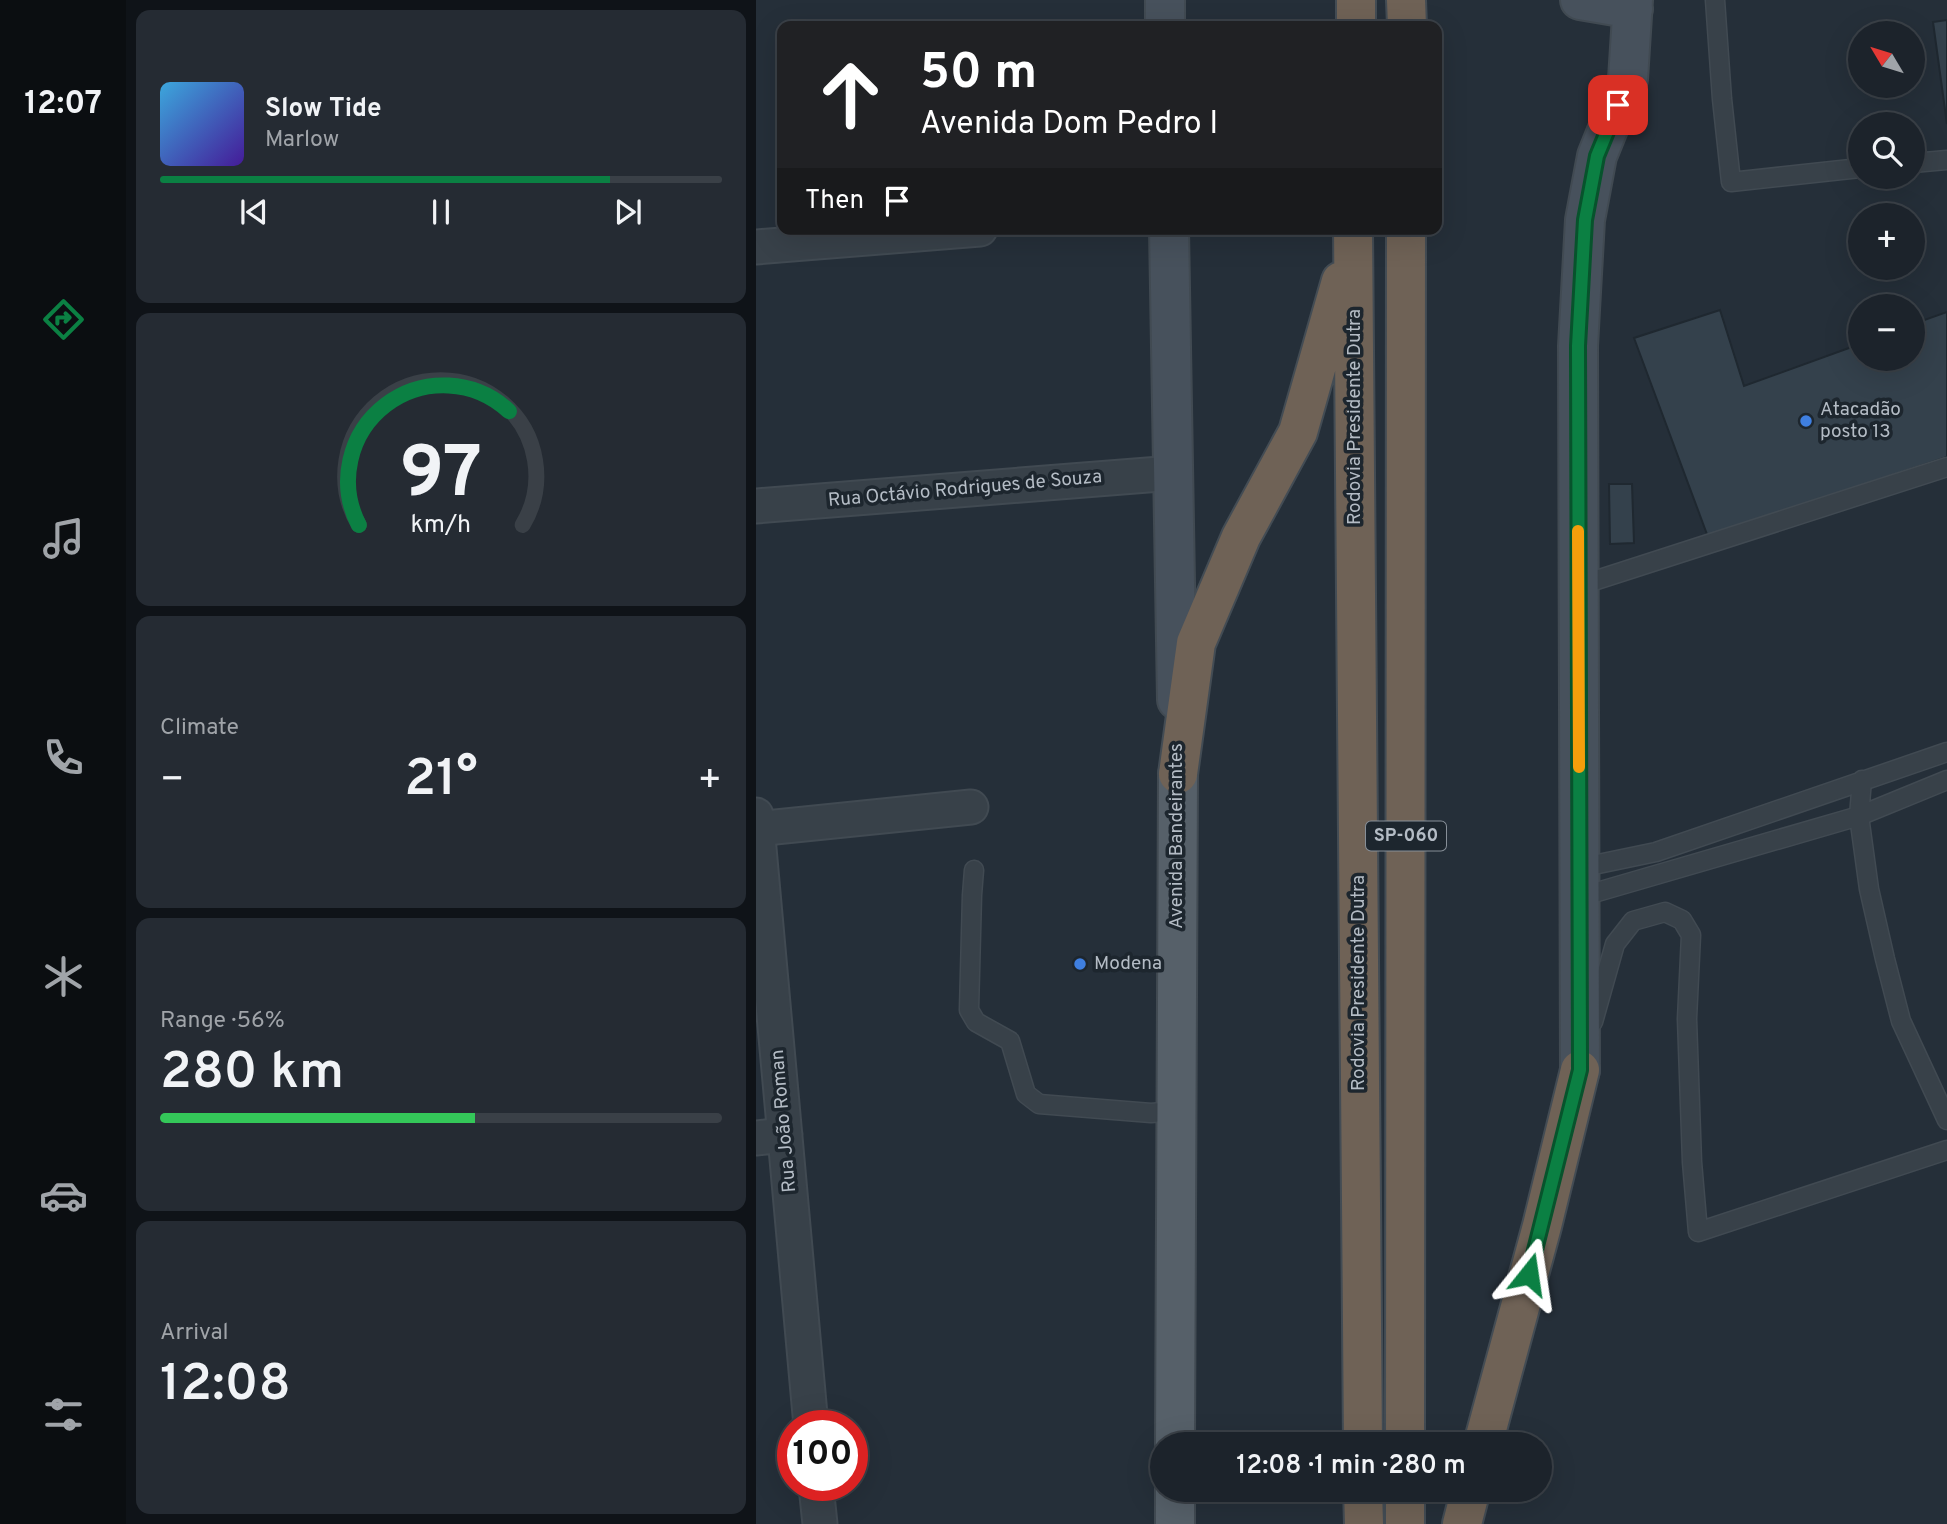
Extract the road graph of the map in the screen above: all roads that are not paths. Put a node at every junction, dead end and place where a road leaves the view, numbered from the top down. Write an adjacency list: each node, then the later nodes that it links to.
1 (1165, 0): 7 (main road)
2 (1356, 0): 8 (highway)
3 (1406, 0): 9 (highway)
4 (1580, 0): 6 (main road)
5 (1715, 0): 12 (lane)
6 (1633, 5): 22 (main road)
7 (1165, 21)
8 (1356, 21)
9 (1406, 21)
10 (1947, 160): 11 (lane)
11 (1925, 162)
12 (1848, 169)
13 (905, 235): 18 (street)
14 (1169, 235): 20 (main road, Avenida Bandeirantes)
15 (1353, 235): 24 (highway)
16 (1353, 235): 39 (highway, Rodovia Presidente Dutra / SP-060)
17 (1406, 235): 40 (highway, SP-060)
18 (756, 247)
19 (1947, 467): 22 (lane)
20 (1174, 473): 21 (street, Rua Octávio Rodrigues de Souza); 24 (main road, Avenida Bandeirantes)
21 (756, 506)
22 (1578, 586): 31 (main road)
23 (1947, 752): 25 (lane)
24 (1178, 774): 33 (main road, Avenida Bandeirantes)
25 (1862, 780): 28 (lane); 31 (lane)
26 (1947, 780): 28 (lane)
27 (971, 807): 29 (street)
28 (1859, 816): 31 (lane); 34 (lane)
29 (756, 824): 35 (street, Rua João Roman)
30 (974, 870): 33 (lane)
31 (1579, 882): 32 (main road)
32 (1580, 1070): 36 (lane); 41 (highway)
33 (1175, 1111): 38 (main road, Avenida Bandeirantes)
34 (1947, 1120)
35 (771, 1136): 37 (street, Rua João Roman)
36 (1947, 1150)
37 (809, 1410)
38 (1175, 1432)
39 (1363, 1432)
40 (1405, 1432)
41 (1486, 1432)
42 (818, 1501): 47 (street)
43 (1175, 1502): 48 (main road)
44 (1363, 1502): 49 (highway)
45 (1405, 1502): 50 (highway)
46 (1468, 1502): 51 (highway)
47 (820, 1524)
48 (1175, 1524)
49 (1364, 1524)
50 (1405, 1524)
51 (1462, 1524)

